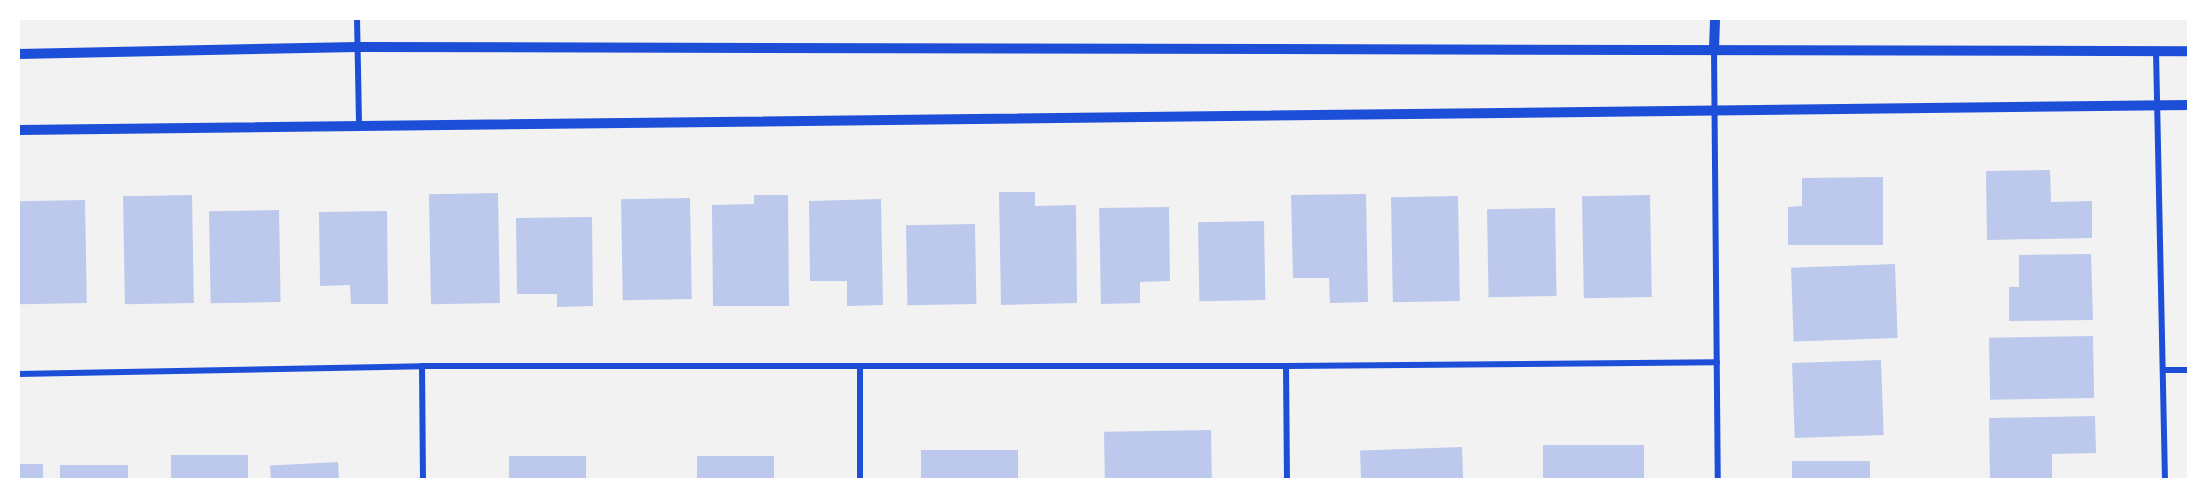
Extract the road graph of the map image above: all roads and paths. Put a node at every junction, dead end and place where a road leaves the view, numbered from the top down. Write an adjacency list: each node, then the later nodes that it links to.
1 (357, 18): 3 (street)
2 (1715, 18): 4 (street)
3 (357, 46): 4 (street); 7 (street); 11 (street)
4 (1714, 49): 5 (street); 10 (street)
5 (2156, 51): 6 (street); 8 (street)
6 (2189, 51)
7 (18, 54)
8 (2156, 105): 9 (street); 10 (street); 17 (street)
9 (2189, 105)
10 (1713, 110): 11 (street); 13 (street)
11 (359, 126): 12 (street)
12 (18, 130)
13 (1717, 362): 16 (street); 23 (street)
14 (422, 366): 15 (street); 19 (street); 20 (street)
15 (860, 366): 16 (street); 21 (street)
16 (1286, 366): 22 (street)
17 (2163, 370): 18 (street); 24 (street)
18 (2189, 370)
19 (18, 374)
20 (423, 480)
21 (860, 480)
22 (1287, 480)
23 (1718, 480)
24 (2165, 480)

